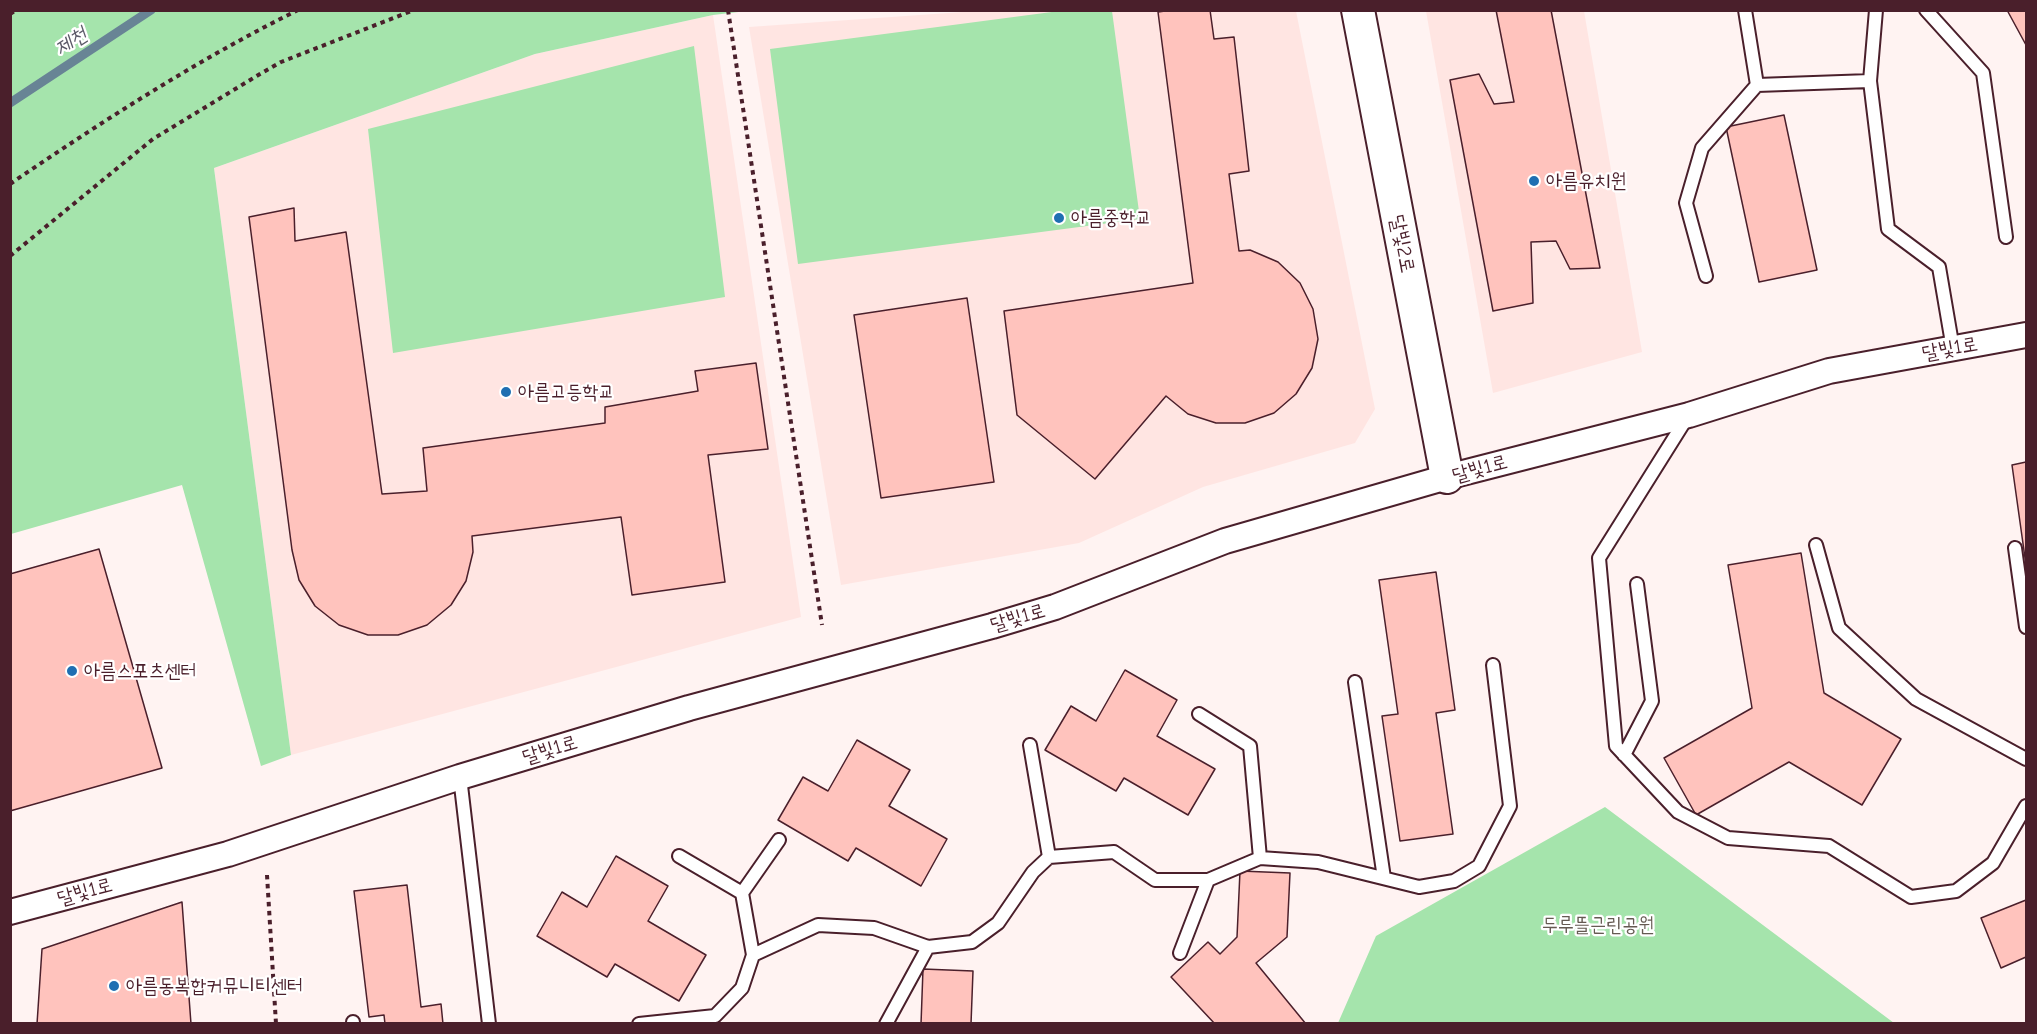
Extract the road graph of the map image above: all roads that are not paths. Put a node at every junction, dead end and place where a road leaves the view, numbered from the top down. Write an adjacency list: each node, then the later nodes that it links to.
1 (1358, 10): 12 (street, 달빛2로)
2 (1745, 10): 6 (lane)
3 (1876, 10): 5 (lane)
4 (1926, 10): 7 (lane)
5 (1870, 81): 6 (lane); 10 (lane)
6 (1757, 85): 8 (lane)
7 (2006, 237)
8 (1706, 276)
9 (2026, 335): 10 (street, 달빛1로)
10 (1953, 349): 11 (street, 달빛1로)
11 (1689, 415): 12 (street, 달빛1로); 21 (lane)
12 (1447, 477): 23 (street, 달빛1로)
13 (1816, 545): 22 (lane)
14 (2015, 548): 16 (lane)
15 (1637, 584): 21 (lane)
16 (2026, 627)
17 (1493, 665): 29 (lane)
18 (1355, 682): 29 (lane)
19 (1199, 714): 28 (lane)
20 (1030, 745): 27 (lane)
21 (1624, 755): 24 (lane)
22 (2026, 759)
23 (460, 777): 32 (street, 달빛1로); 36 (lane)
24 (2026, 806)
25 (779, 840): 31 (lane)
26 (679, 856): 31 (lane)
27 (1049, 857): 30 (lane); 33 (lane)
28 (1260, 858): 29 (lane); 30 (lane)
29 (1384, 878)
30 (1208, 880): 34 (lane)
31 (742, 893): 35 (lane)
32 (10, 912)
33 (928, 947): 35 (lane); 38 (lane)
34 (1180, 953)
35 (753, 955): 37 (lane)
36 (489, 1023)
37 (639, 1023)
38 (886, 1023)

